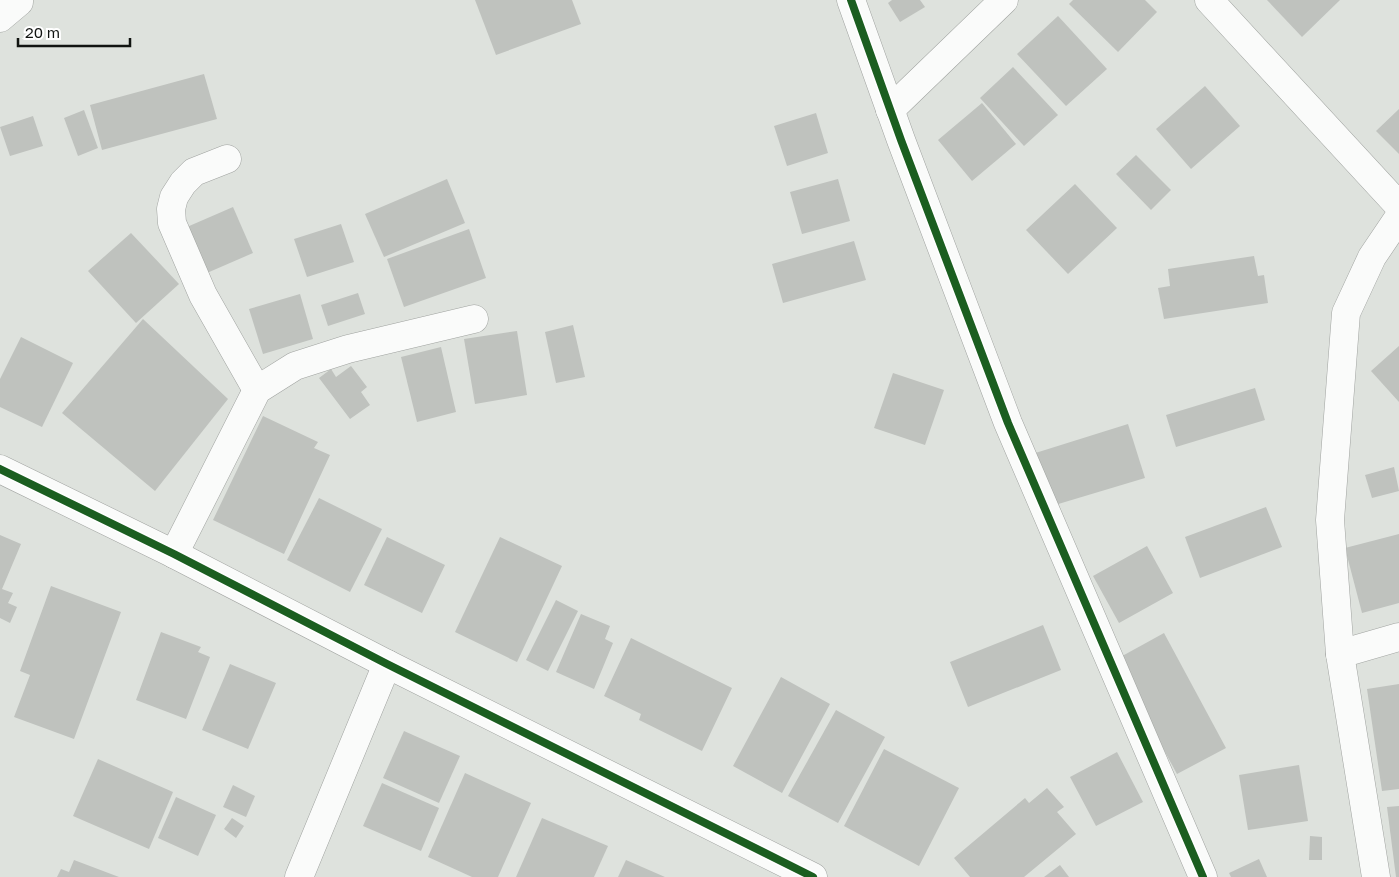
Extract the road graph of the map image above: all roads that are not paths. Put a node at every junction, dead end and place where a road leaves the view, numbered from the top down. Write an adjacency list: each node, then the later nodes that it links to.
1 (20, 0): 5 (street)
2 (851, 0): 6 (street)
3 (1004, 0): 6 (street)
4 (1209, 0): 8 (street)
5 (0, 18)
6 (890, 110): 19 (street)
7 (227, 159): 11 (street)
8 (1399, 206)
9 (1399, 217): 15 (street)
10 (474, 319): 11 (street)
11 (257, 390): 13 (street)
12 (0, 469): 13 (street)
13 (174, 554): 16 (street)
14 (1399, 637): 15 (street)
15 (1340, 654): 20 (street)
16 (387, 664): 17 (street); 18 (street)
17 (299, 877)
18 (813, 877)
19 (1203, 877)
20 (1376, 877)

